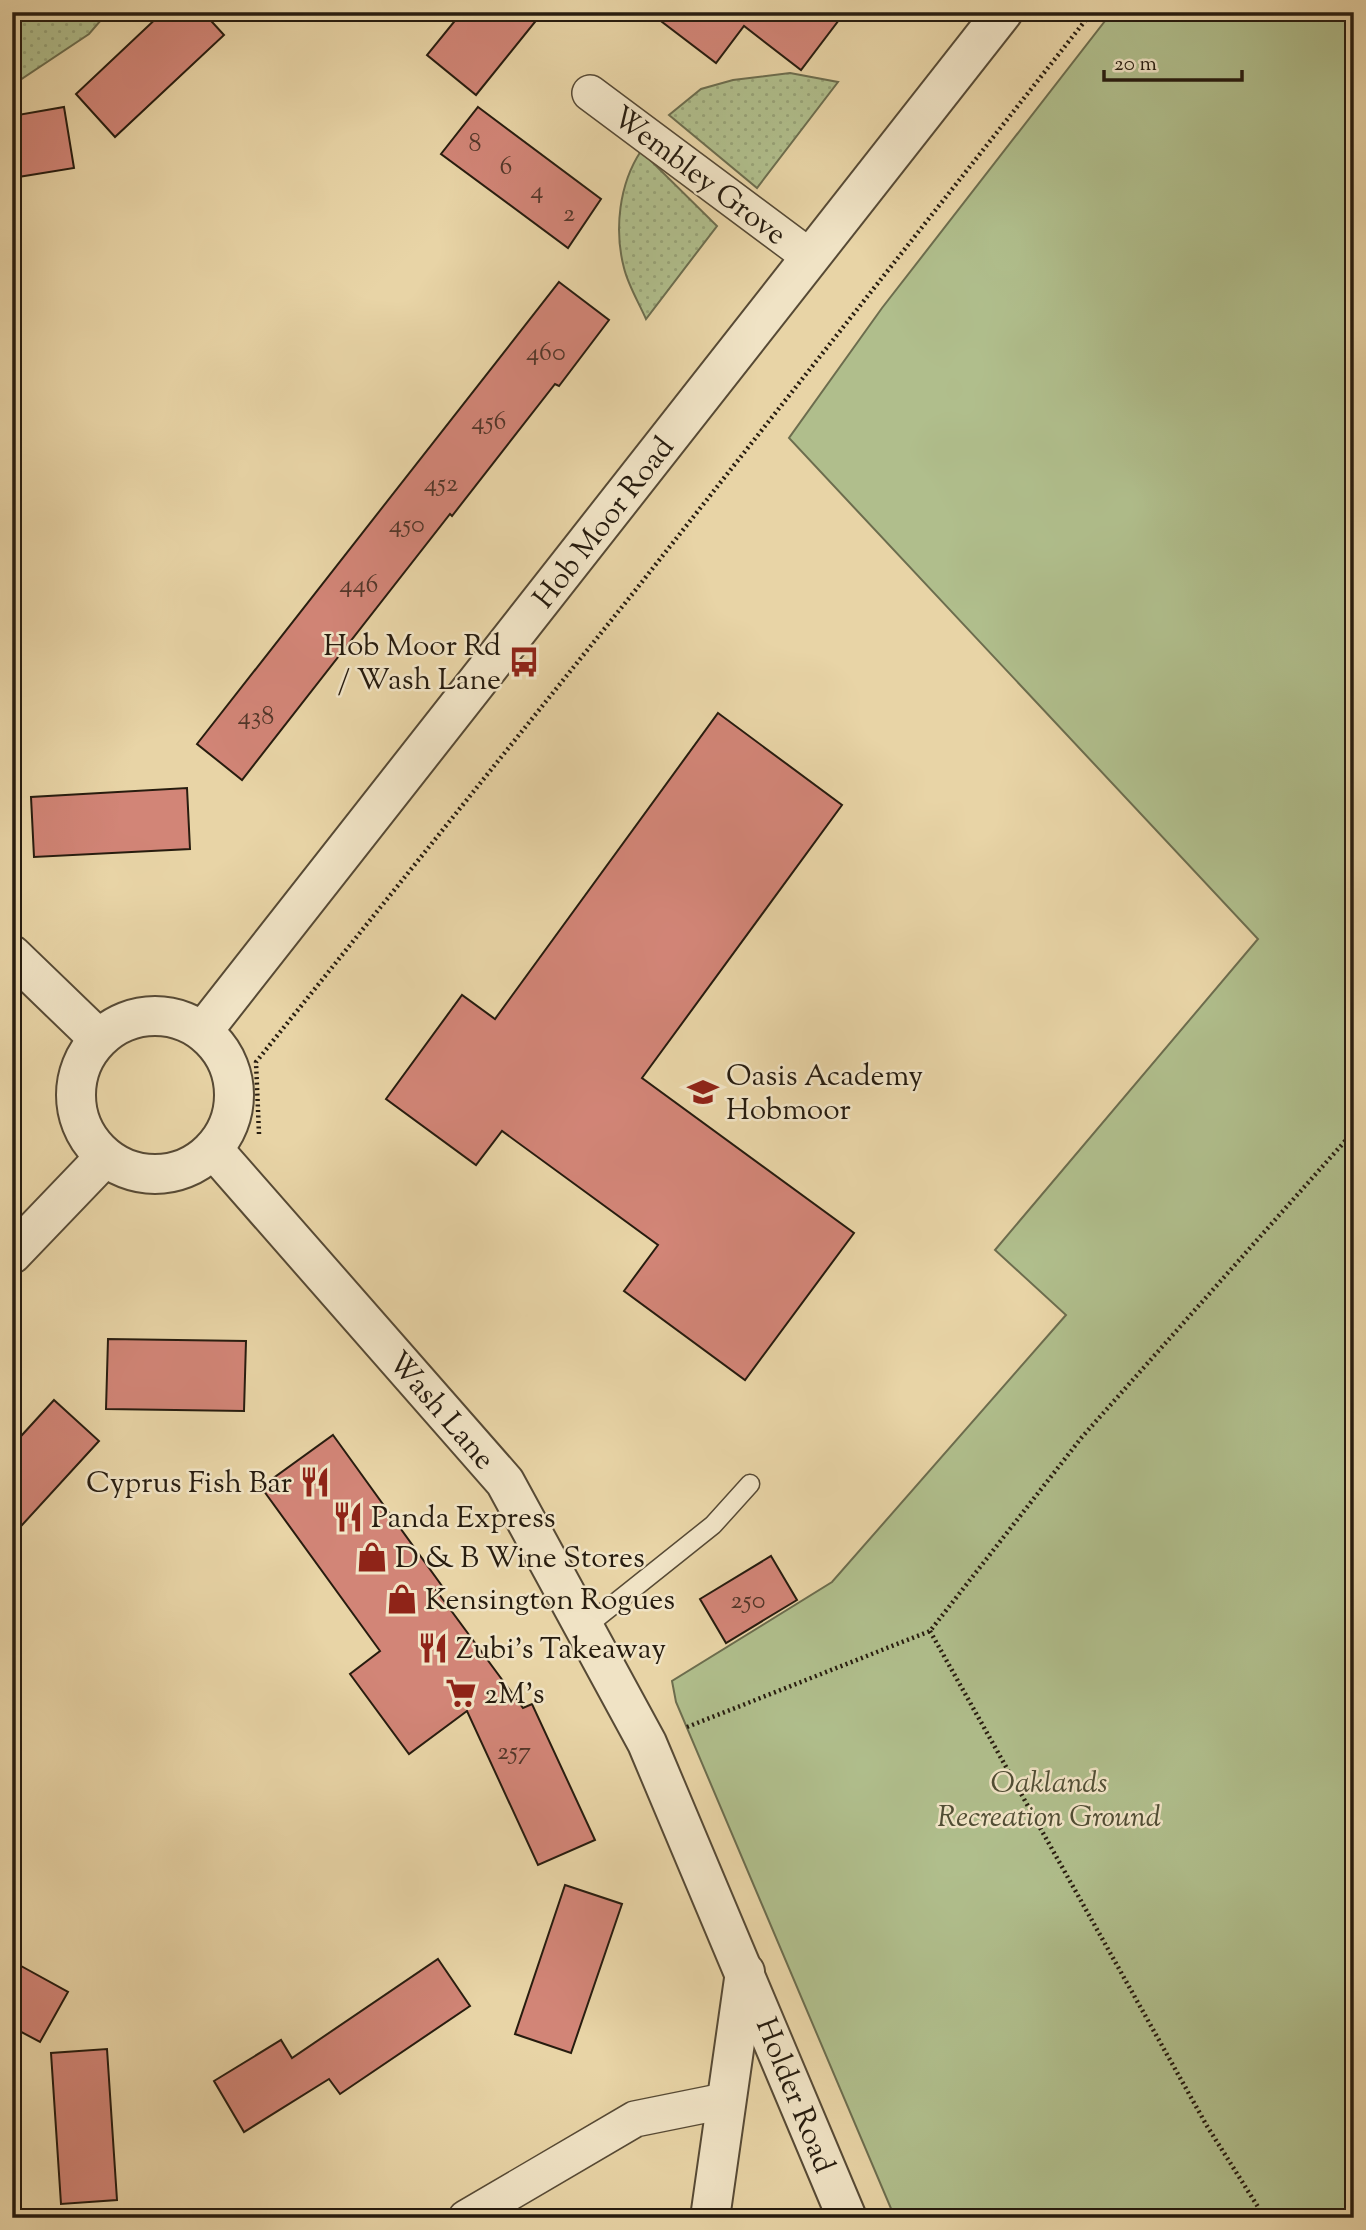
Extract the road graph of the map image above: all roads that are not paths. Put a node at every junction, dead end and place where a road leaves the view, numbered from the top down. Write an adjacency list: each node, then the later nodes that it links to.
1 (1003, 12): 3 (street, Hob Moor Road)
2 (590, 93): 3 (street, Wembley Grove)
3 (810, 257): 5 (street, Hob Moor Road)
4 (12, 954): 6 (street)
5 (203, 1031): 6 (street); 8 (street)
6 (98, 1038): 7 (street)
7 (105, 1157): 8 (street); 9 (street)
8 (224, 1161): 11 (street, Wash Lane)
9 (12, 1254)
10 (750, 1485): 11 (lane)
11 (584, 1628): 12 (street, Wash Lane)
12 (746, 1972): 13 (street); 16 (street, Holder Road)
13 (724, 2101): 14 (street); 15 (street)
14 (466, 2218)
15 (710, 2218)
16 (847, 2218)

